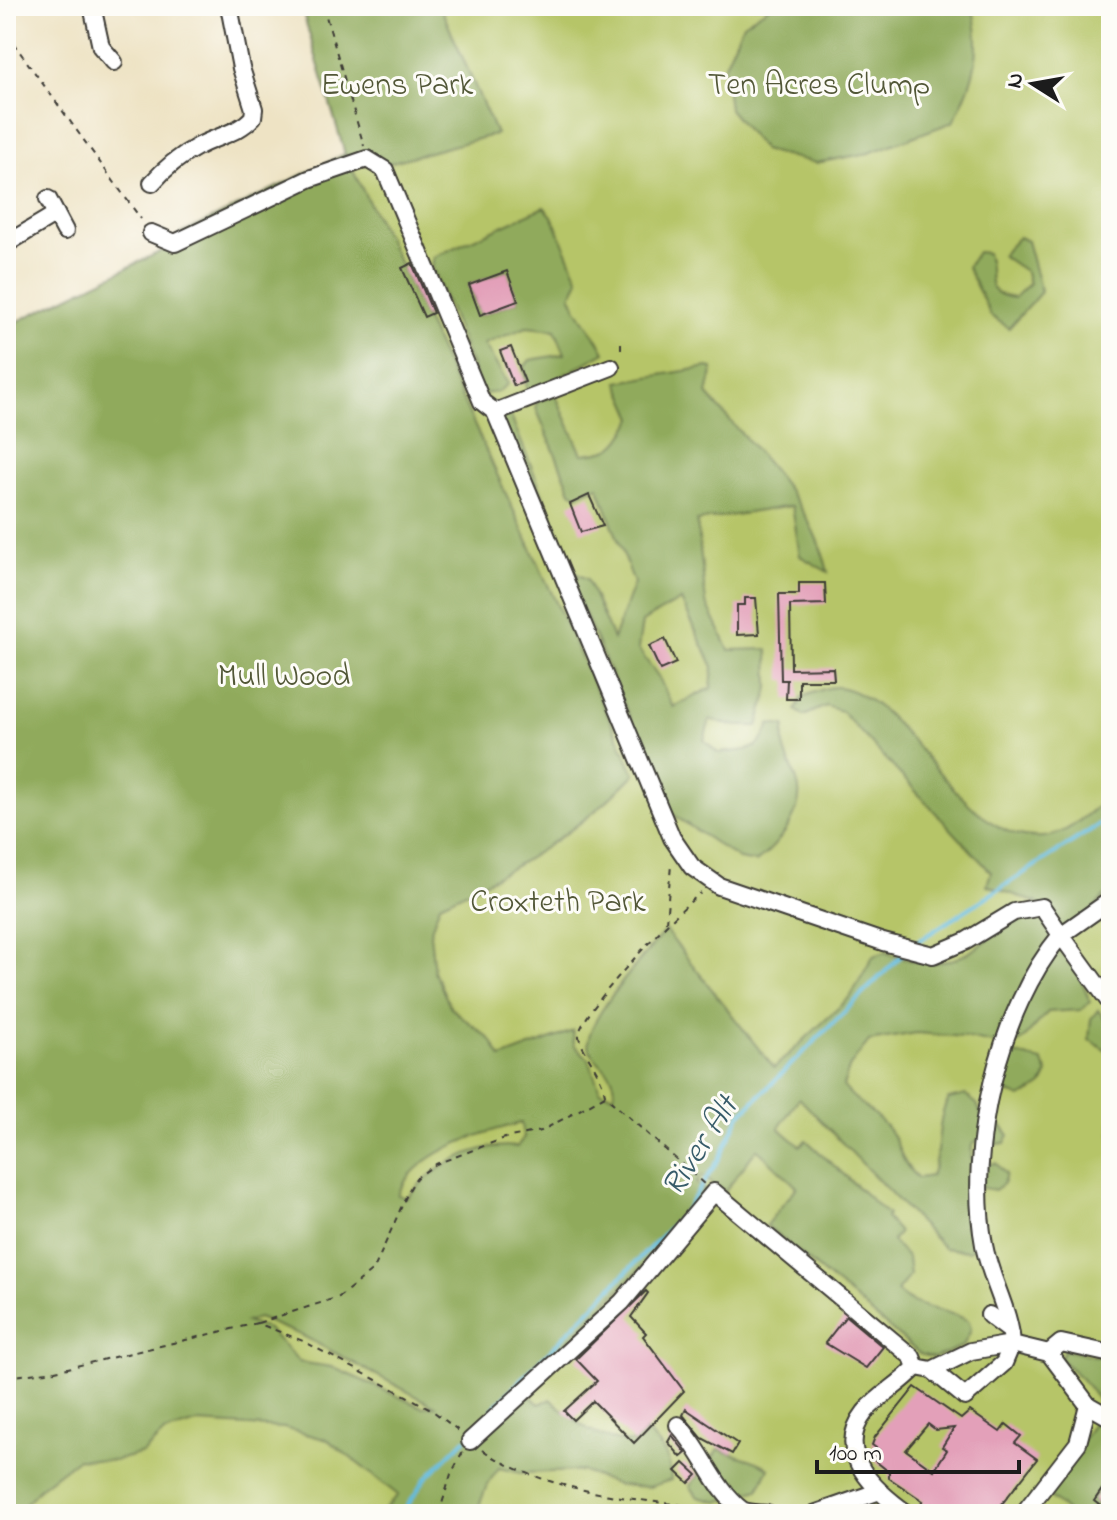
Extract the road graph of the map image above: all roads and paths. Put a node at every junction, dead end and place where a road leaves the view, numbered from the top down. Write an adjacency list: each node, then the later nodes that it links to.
1 (92, 6): 5 (street)
2 (229, 6): 8 (street)
3 (323, 6): 7 (path)
4 (6, 33): 13 (path)
5 (114, 62)
6 (152, 155): 8 (street)
7 (367, 159): 13 (street); 16 (street)
8 (166, 167): 9 (street)
9 (152, 183)
10 (48, 199): 11 (street)
11 (56, 214): 12 (street); 14 (street)
12 (65, 231)
13 (151, 233)
14 (6, 244)
15 (611, 367): 16 (street)
16 (495, 412): 17 (street)
17 (672, 838): 18 (street); 20 (path)
18 (719, 886): 20 (path); 21 (street)
19 (1111, 900): 21 (street)
20 (666, 923): 23 (path)
21 (1061, 935): 22 (street); 27 (street)
22 (1111, 1004)
23 (605, 1096): 24 (path); 26 (path)
24 (707, 1187)
25 (989, 1315): 27 (street)
26 (257, 1323): 31 (path); 35 (path)
27 (1010, 1337): 28 (street); 30 (street); 30 (street)
28 (1049, 1353): 29 (street); 32 (street)
29 (1111, 1354)
30 (924, 1369): 36 (street); 37 (street)
31 (6, 1377)
32 (1088, 1405): 33 (street); 43 (street)
33 (1111, 1418)
34 (678, 1425): 38 (street)
35 (452, 1426)
36 (470, 1441): 38 (path); 39 (path)
37 (877, 1492): 41 (street); 42 (street)
38 (746, 1512): 40 (street)
39 (439, 1514)
40 (767, 1514)
41 (814, 1514)
42 (908, 1514)
43 (1023, 1514)

